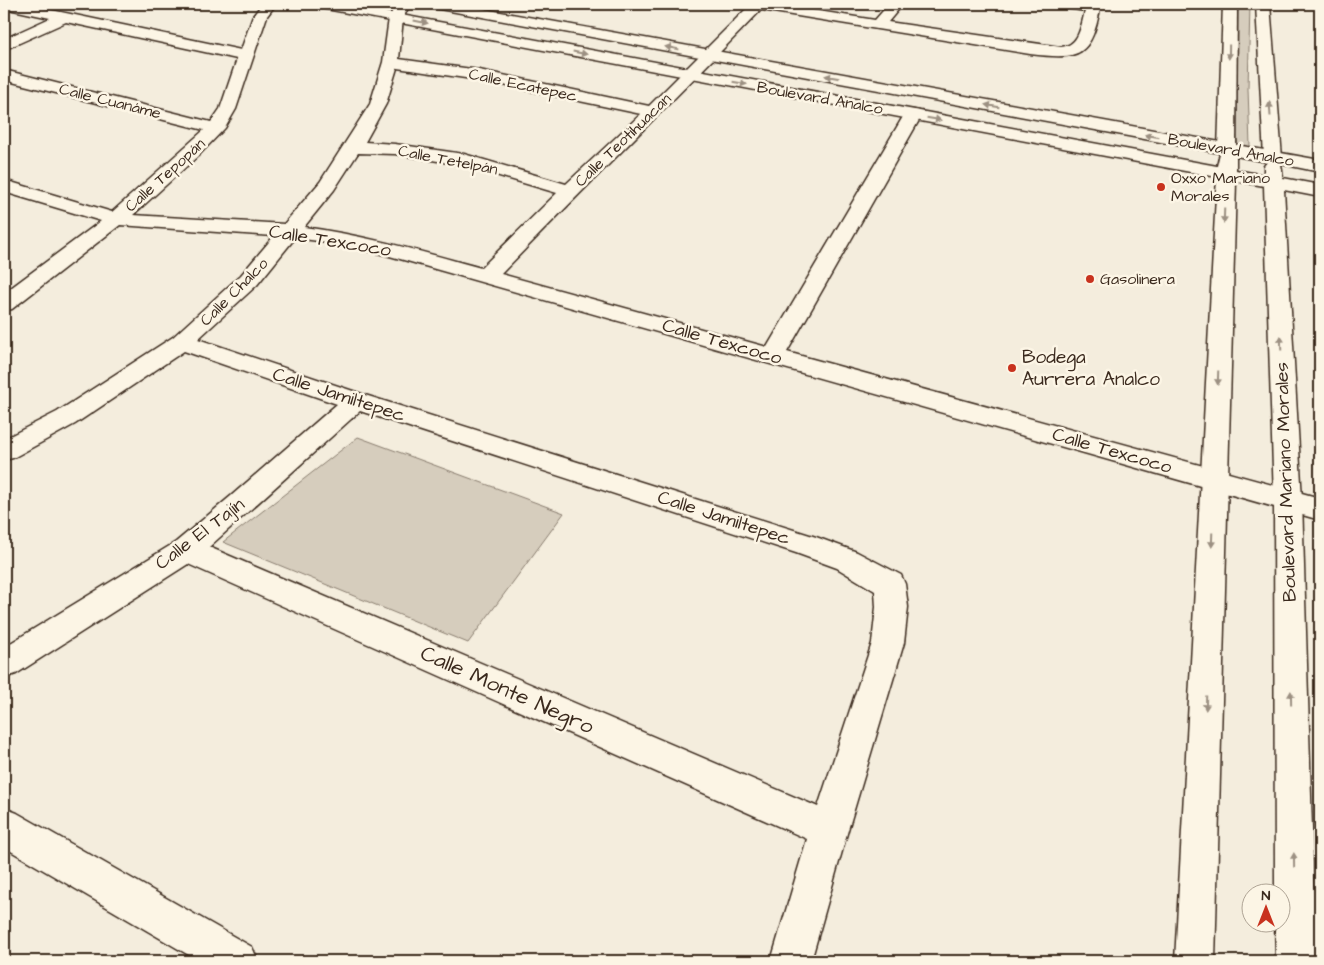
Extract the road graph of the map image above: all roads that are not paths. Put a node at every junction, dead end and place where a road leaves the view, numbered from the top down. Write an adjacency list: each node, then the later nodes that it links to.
1 (4, 4): 12 (street)
2 (269, 4): 16 (street, Calle Tepopán)
3 (321, 4): 11 (street, Boulevard Analco)
4 (434, 4): 15 (street, Boulevard Analco, one-way to 4)
5 (755, 4): 13 (street); 15 (street, Calle Teotihuacan)
6 (896, 4): 13 (street)
7 (1066, 4): 10 (street)
8 (1230, 4): 24 (street, one-way to 24)
9 (1263, 4): 26 (street, Boulevard Mariano Morales, one-way to 9)
10 (1093, 6): 13 (street)
11 (400, 11): 17 (street, Calle Chalco); 18 (street, Boulevard Analco, one-way to 18)
12 (64, 16): 14 (street); 16 (street)
13 (879, 24)
14 (4, 46)
15 (708, 55): 18 (street, Calle Teotihuacan); 24 (street, Boulevard Analco, one-way to 15)
16 (246, 56): 22 (street, Calle Tepopán)
17 (391, 62): 20 (street, Calle Ecatepec); 23 (street, Calle Chalco)
18 (689, 74): 20 (street, Calle Teotihuacan); 21 (street, Boulevard Analco, one-way to 21)
19 (4, 75): 22 (street, Calle Cuanáme)
20 (653, 112): 28 (street, Calle Teotihuacan)
21 (913, 115): 24 (street, Boulevard Analco, one-way to 24); 35 (street)
22 (216, 128): 30 (street, Calle Tepopán)
23 (353, 147): 28 (street, Calle Tetelpán); 31 (street, Calle Chalco)
24 (1227, 161): 26 (street, Boulevard Analco); 26 (street, Boulevard Analco); 38 (street, one-way to 38)
25 (1320, 166): 26 (street, Boulevard Analco)
26 (1274, 170): 29 (street, Boulevard Analco); 39 (street, Boulevard Mariano Morales, one-way to 26)
27 (4, 186): 30 (street, Calle Texcoco)
28 (570, 191): 32 (street, Calle Teotihuacan)
29 (1320, 191)
30 (116, 219): 31 (street, Calle Texcoco); 33 (street, Calle Tepopán)
31 (292, 231): 32 (street, Calle Texcoco); 34 (street, Calle Chalco)
32 (486, 276): 35 (street, Calle Texcoco)
33 (4, 304)
34 (181, 342): 36 (street, Calle Jamiltepec); 37 (street, Calle Chalco)
35 (773, 356): 38 (street, Calle Texcoco)
36 (356, 401): 41 (street, Calle El Tajín); 44 (street, Calle Jamiltepec)
37 (4, 451)
38 (1215, 480): 39 (street, Calle Texcoco); 47 (street, one-way to 47)
39 (1288, 500): 40 (street, Calle Texcoco); 48 (street, Boulevard Mariano Morales, one-way to 39)
40 (1320, 509)
41 (186, 550): 42 (street, Calle El Tajín); 44 (street, Calle Monte Negro)
42 (4, 664)
43 (4, 826): 45 (street)
44 (828, 830): 46 (street, Calle Jamiltepec)
45 (238, 961)
46 (791, 961)
47 (1195, 961)
48 (1296, 961)

